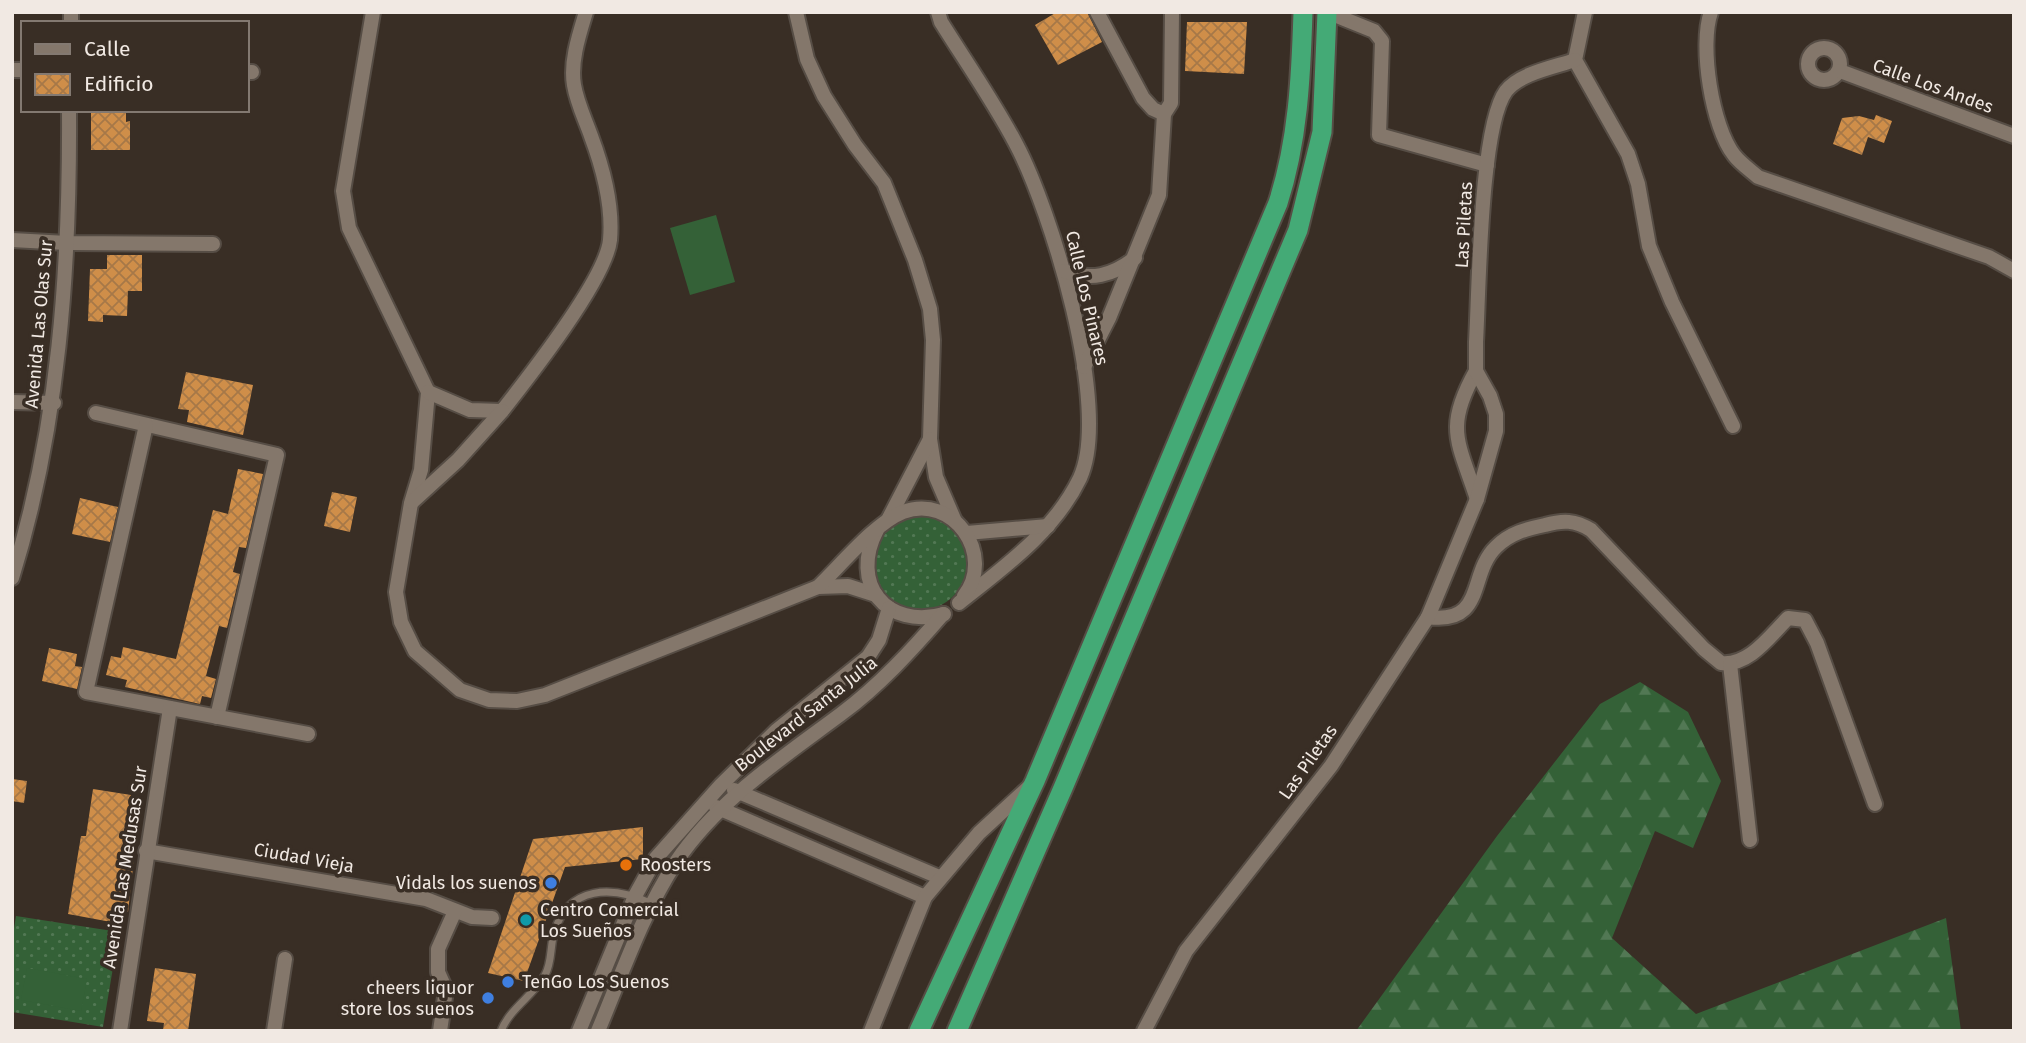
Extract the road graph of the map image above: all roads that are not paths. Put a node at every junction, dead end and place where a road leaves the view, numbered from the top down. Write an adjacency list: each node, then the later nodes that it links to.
1 (373, 12): 25 (street)
2 (586, 12): 28 (street)
3 (796, 12): 32 (street)
4 (938, 12): 21 (street, Calle Los Pinares)
5 (1097, 12): 14 (street)
6 (1172, 12): 14 (street)
7 (1303, 12): 52 (highway)
8 (1327, 12): 16 (street); 75 (highway)
9 (1585, 12): 11 (street)
10 (1711, 12): 22 (street)
11 (1575, 60): 16 (street, Las Piletas); 31 (street)
12 (1840, 71): 15 (street, Calle Los Andes)
13 (69, 112): 18 (street, Avenida Las Olas Sur)
14 (1164, 114): 20 (street)
15 (2014, 136)
16 (1487, 165): 24 (street, Las Piletas)
17 (12, 240): 18 (street)
18 (67, 243): 19 (street); 27 (street, Avenida Las Olas Sur)
19 (213, 244)
20 (1136, 257): 21 (street); 23 (street)
21 (1064, 271): 23 (street, Calle Los Pinares)
22 (2014, 271)
23 (1084, 367): 37 (street, Calle Los Pinares)
24 (1476, 371): 33 (street, Las Piletas); 33 (street, Las Piletas)
25 (428, 392): 28 (street); 34 (street)
26 (12, 402): 27 (street)
27 (54, 403): 40 (street, Avenida Las Olas Sur)
28 (502, 411): 34 (street)
29 (96, 413): 30 (street)
30 (146, 425): 49 (street); 50 (street)
31 (1733, 426)
32 (930, 439): 35 (street); 36 (street)
33 (1477, 499): 47 (street, Las Piletas)
34 (411, 503): 42 (street)
35 (890, 518): 36 (street); 38 (street)
36 (954, 519): 39 (street)
37 (1048, 526): 39 (street); 44 (street, Calle Los Pinares)
38 (877, 530): 42 (street); 43 (street)
39 (967, 533): 44 (street)
40 (15, 558): 41 (street, Avenida Las Olas Sur)
41 (12, 578)
42 (818, 587): 43 (street)
43 (876, 595): 45 (street)
44 (959, 603): 46 (street)
45 (889, 608): 46 (street); 53 (street)
46 (943, 614): 54 (street, Boulevard Santa Julia)
47 (1428, 617): 48 (street); 76 (street, Las Piletas)
48 (1731, 664): 56 (street); 58 (street)
49 (170, 708): 50 (street); 59 (street, Avenida Las Medusas Sur)
50 (217, 717): 51 (street)
51 (308, 734)
52 (1035, 781): 60 (street); 74 (highway)
53 (721, 785): 54 (street); 55 (street)
54 (740, 792): 57 (street, Boulevard Santa Julia); 60 (street)
55 (706, 801): 57 (street); 61 (street)
56 (1875, 804)
57 (722, 810): 62 (street); 63 (street, Boulevard Santa Julia)
58 (1751, 840)
59 (146, 851): 64 (street, Ciudad Vieja); 67 (street, Avenida Las Medusas Sur)
60 (939, 877): 62 (street)
61 (635, 896): 63 (lane); 70 (lane); 71 (street)
62 (925, 897): 73 (street)
63 (652, 904): 72 (street, Boulevard Santa Julia)
64 (455, 911): 65 (street, Ciudad Vieja); 69 (street)
65 (492, 918)
66 (285, 959): 68 (street)
67 (120, 1031)
68 (274, 1031)
69 (440, 1031)
70 (501, 1031)
71 (579, 1031)
72 (598, 1031)
73 (871, 1031)
74 (919, 1031)
75 (957, 1031)
76 (1144, 1031)

